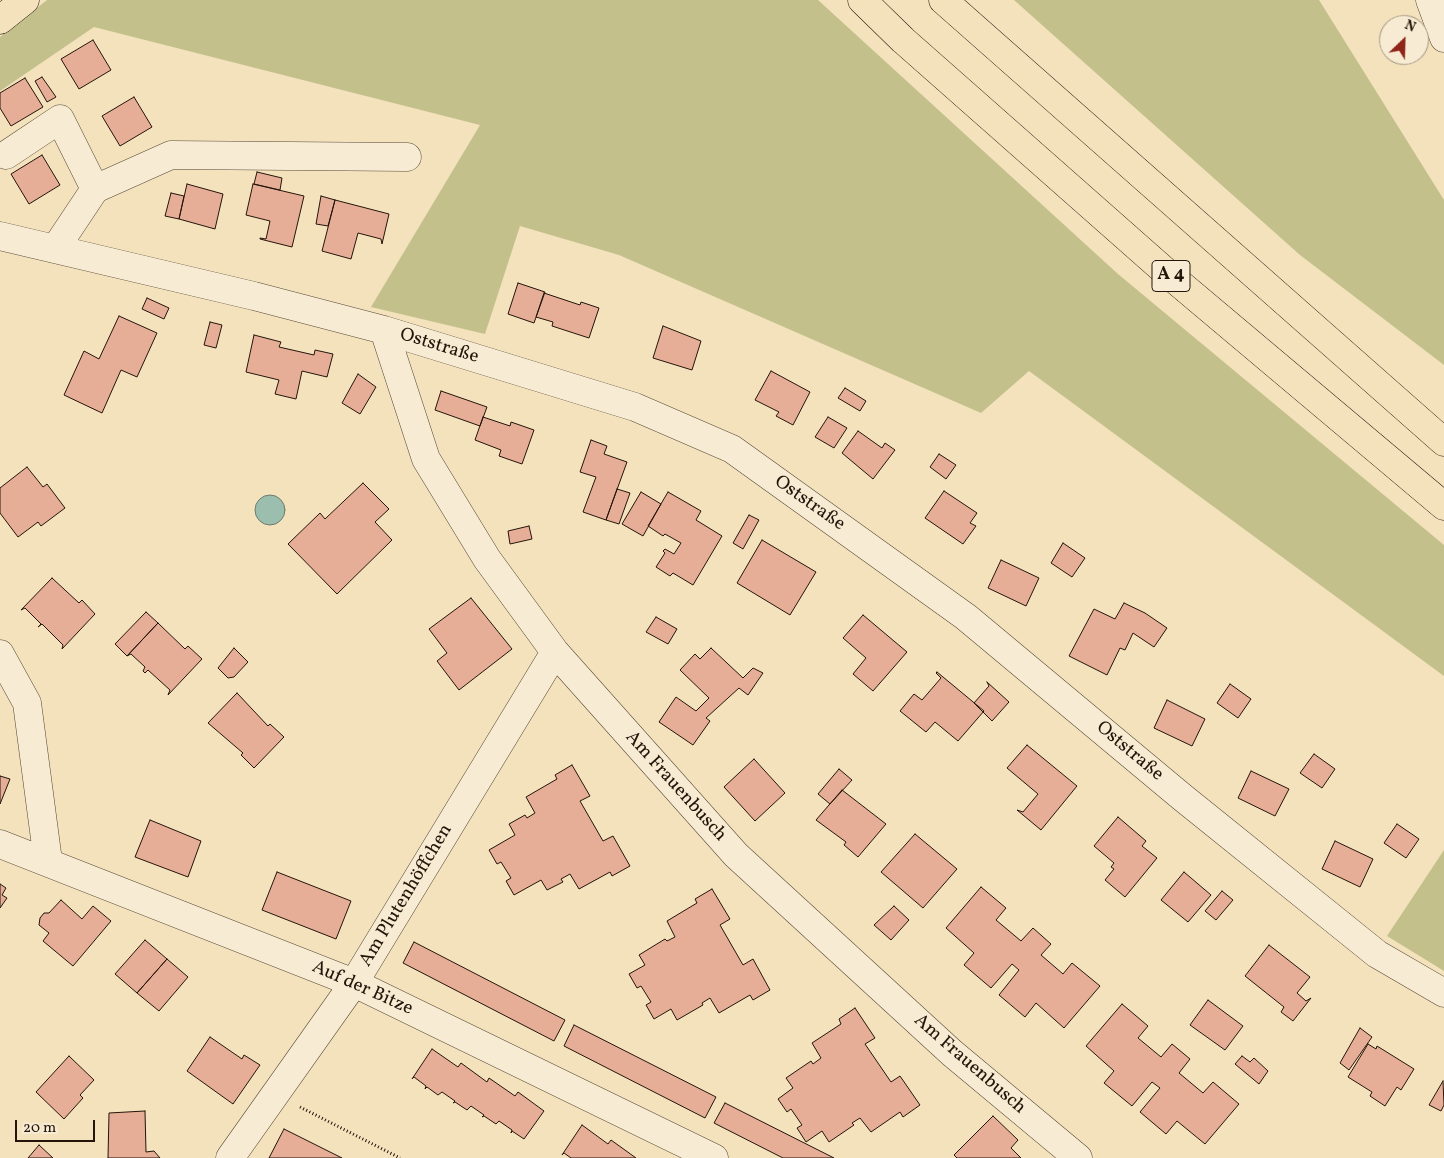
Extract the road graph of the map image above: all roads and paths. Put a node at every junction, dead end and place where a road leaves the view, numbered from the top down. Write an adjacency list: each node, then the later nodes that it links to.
1 (25, 0): 5 (main road)
2 (862, 0): 14 (main road, A 4)
3 (943, 0): 13 (main road)
4 (1430, 0): 6 (street)
5 (0, 20)
6 (1444, 38)
7 (6, 155): 9 (street)
8 (407, 157): 9 (street)
9 (96, 189): 11 (street)
10 (0, 236): 11 (street, Oststraße)
11 (54, 249): 12 (street, Oststraße)
12 (384, 330): 15 (street, Am Frauenbusch); 20 (street, Oststraße)
13 (1444, 442)
14 (1444, 506)
15 (555, 652): 19 (street, Am Plutenhöffchen); 25 (street, Am Frauenbusch)
16 (0, 654): 18 (street)
17 (0, 844): 18 (street, Auf der Bitze)
18 (48, 862): 19 (street, Auf der Bitze)
19 (354, 983): 21 (street, Am Plutenhöffchen); 24 (street, Auf der Bitze)
20 (1444, 993)
21 (279, 1089): 22 (street, Am Plutenhöffchen); 23 (path)
22 (230, 1158)
23 (400, 1158)
24 (714, 1158)
25 (1078, 1158)

